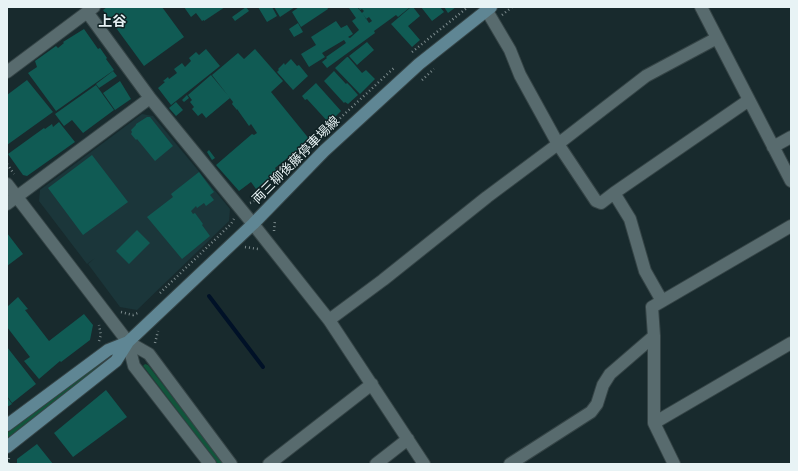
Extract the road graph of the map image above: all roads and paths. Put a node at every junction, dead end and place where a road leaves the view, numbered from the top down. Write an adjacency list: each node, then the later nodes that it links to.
1 (505, 7): 6 (path)
2 (512, 7): 6 (path)
3 (701, 7): 8 (street)
4 (489, 9): 15 (street); 23 (main road, 両三柳後藤停車場線)
5 (90, 10): 10 (street); 12 (street)
6 (507, 10): 7 (path)
7 (496, 18)
8 (717, 38): 13 (street); 15 (street)
9 (438, 66): 11 (path)
10 (7, 72)
11 (421, 80)
12 (150, 98): 20 (street); 23 (street)
13 (749, 100): 16 (street); 19 (street)
14 (791, 136): 16 (street)
15 (558, 144): 19 (street); 32 (street)
16 (773, 147): 17 (street)
17 (791, 181)
18 (7, 184): 20 (street)
19 (614, 193): 29 (street)
20 (12, 200): 36 (street)
21 (233, 217): 28 (path)
22 (276, 217): 25 (path)
23 (253, 224): 32 (street); 36 (main road, 両三柳後藤停車場線)
24 (791, 226): 29 (street)
25 (274, 233)
26 (242, 249): 27 (path)
27 (260, 250)
28 (155, 298)
29 (662, 301): 35 (street)
30 (144, 309): 31 (path)
31 (119, 311)
32 (329, 320): 40 (street)
33 (98, 323): 38 (path)
34 (164, 326): 39 (path)
35 (654, 336): 41 (street); 51 (street)
36 (128, 342): 42 (main road, 両三柳後藤停車場線); 44 (main road, 両三柳後藤停車場線); 46 (street); 47 (street)
37 (791, 343): 41 (street)
38 (96, 344)
39 (156, 350)
40 (372, 384): 43 (street); 48 (street)
41 (654, 423): 52 (street)
42 (7, 425)
43 (408, 439): 49 (street); 50 (street)
44 (11, 450): 45 (path)
45 (8, 463)
46 (210, 464)
47 (231, 464)
48 (269, 464)
49 (376, 464)
50 (424, 464)
51 (510, 464)
52 (674, 464)

